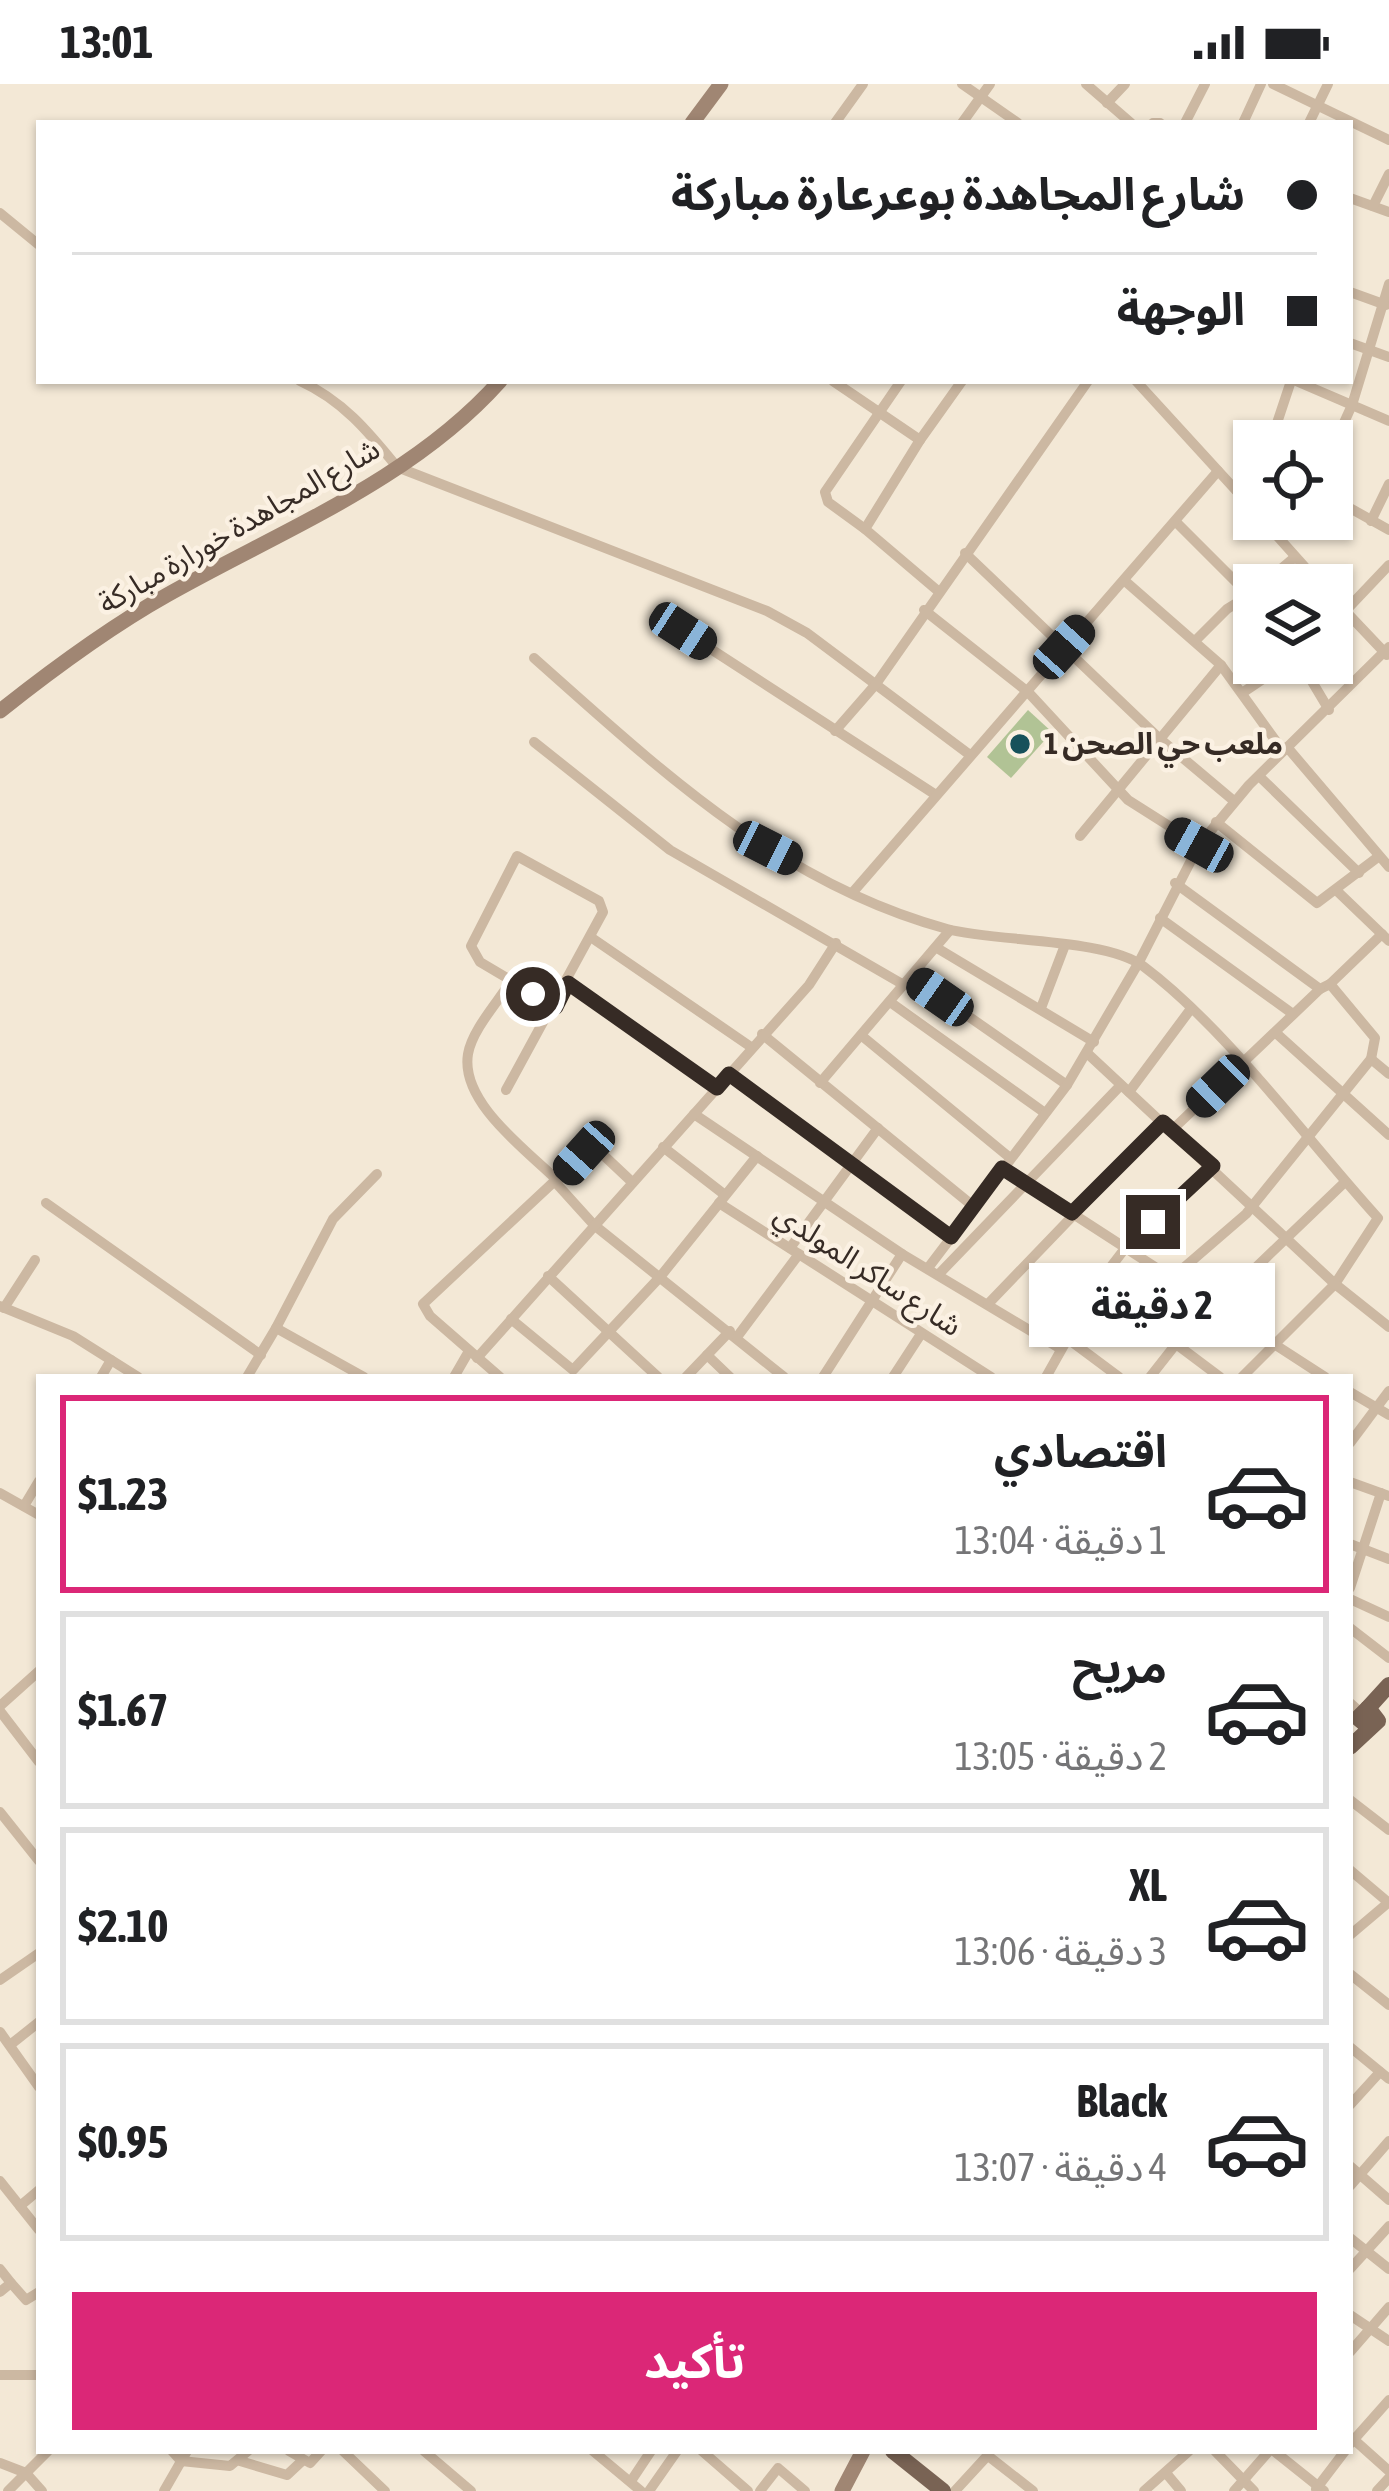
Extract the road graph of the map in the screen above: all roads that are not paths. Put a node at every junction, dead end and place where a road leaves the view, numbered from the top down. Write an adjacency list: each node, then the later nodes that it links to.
1 (721, 84): 14 (street)
2 (863, 84): 15 (street)
3 (962, 84): 11 (street)
4 (990, 84): 11 (street)
5 (1086, 84): 12 (street)
6 (1124, 84): 12 (street)
7 (1205, 84): 19 (street)
8 (1261, 84): 20 (street)
9 (1273, 84): 13 (street)
10 (1328, 84): 13 (street)
11 (980, 96): 16 (street); 17 (street)
12 (1107, 104): 18 (street)
13 (1316, 105): 21 (street); 22 (street)
14 (694, 120)
15 (837, 120)
16 (964, 120)
17 (1014, 120)
18 (1127, 120)
19 (1187, 120)
20 (1244, 120)
21 (1310, 120)
22 (1347, 120)
23 (1353, 123): 24 (street)
24 (1389, 140)
25 (1389, 174): 27 (street)
26 (1353, 199): 27 (street)
27 (1373, 206): 28 (street)
28 (1389, 212)
29 (0, 213): 30 (street)
30 (36, 243)
31 (1389, 284): 33 (street)
32 (1353, 293): 33 (street)
33 (1386, 305): 35 (street)
34 (1353, 344): 35 (street)
35 (1369, 350): 36 (street); 46 (street)
36 (1389, 357)
37 (306, 384): 52 (street)
38 (497, 384): 52 (street, شارع المجاهدة خورارة مباركة)
39 (838, 384): 47 (street)
40 (899, 384): 47 (street)
41 (960, 384): 51 (street)
42 (1086, 384): 62 (street)
43 (1139, 384): 53 (street)
44 (1292, 384): 48 (street)
45 (1300, 384): 46 (street)
46 (1352, 405): 49 (street); 50 (street)
47 (880, 412): 51 (street); 59 (street)
48 (1279, 420)
49 (1345, 420)
50 (1389, 422)
51 (920, 440): 59 (street)
52 (398, 467): 80 (street); 86 (street, شارع المجاهدة خورارة مباركة)
53 (1218, 471): 55 (street); 58 (street)
54 (1389, 484): 57 (street)
55 (1233, 487)
56 (1353, 510): 57 (street)
57 (1371, 520): 60 (street)
58 (1176, 522): 67 (street); 68 (street)
59 (865, 529): 69 (street)
60 (1389, 530)
61 (1282, 540): 63 (street)
62 (965, 553): 69 (street); 76 (street)
63 (1295, 557): 64 (street); 65 (street)
64 (1287, 564)
65 (1302, 564)
66 (1389, 565): 70 (street)
67 (1233, 577)
68 (1125, 581): 75 (street); 76 (street)
69 (938, 591): 72 (street)
70 (1353, 605)
71 (1233, 606): 75 (street)
72 (924, 610): 80 (street); 84 (street)
73 (1353, 620): 77 (street)
74 (683, 631): 87 (street)
75 (1196, 640): 79 (street)
76 (1064, 647): 84 (street); 88 (street)
77 (1388, 652): 85 (street)
78 (534, 658): 104 (street)
79 (1221, 665): 83 (street); 88 (street)
80 (875, 684): 87 (street); 91 (street)
81 (1256, 684): 83 (street)
82 (1314, 684): 85 (street)
83 (1245, 691): 90 (street)
84 (1028, 692): 91 (street); 93 (street)
85 (1329, 710): 90 (street)
86 (0, 711)
87 (835, 731): 94 (street)
88 (1159, 738): 93 (street); 95 (street)
89 (533, 742): 109 (street)
90 (1285, 749): 92 (street); 99 (street)
91 (970, 754): 94 (street)
92 (1259, 776): 95 (street); 101 (street)
93 (1117, 790): 97 (street); 98 (street)
94 (936, 795): 104 (street)
95 (1234, 800): 96 (street)
96 (1216, 822): 98 (street); 103 (street)
97 (1080, 836)
98 (1199, 845): 102 (street)
99 (1378, 857): 100 (street); 101 (street)
100 (1389, 866)
101 (1360, 873): 103 (street)
102 (1175, 883): 105 (street); 116 (street)
103 (1337, 891): 107 (street)
104 (854, 892): 106 (street)
105 (1160, 918): 112 (street); 121 (street)
106 (950, 930): 110 (street); 111 (street)
107 (1386, 937): 116 (street)
108 (592, 938): 113 (street); 115 (street); 127 (street)
109 (836, 943): 114 (street); 124 (street)
110 (1065, 945): 112 (street); 119 (street)
111 (937, 948): 114 (street); 119 (street)
112 (1139, 962): 120 (street); 128 (street)
113 (511, 981): 118 (street); 151 (street)
114 (908, 981): 117 (street); 134 (street)
115 (568, 983): 118 (street); 135 (street)
116 (1325, 986): 121 (street); 126 (street)
117 (890, 1002): 125 (street); 139 (street)
118 (556, 1007): 137 (street)
119 (1041, 1008): 128 (street)
120 (1190, 1010): 130 (street); 136 (street)
121 (1293, 1014): 123 (street)
122 (1389, 1029): 126 (street)
123 (1276, 1033): 130 (street); 138 (street)
124 (762, 1034): 127 (street); 133 (street)
125 (862, 1036): 133 (street); 148 (street)
126 (1375, 1038): 129 (street)
127 (752, 1047): 131 (street)
128 (1090, 1047): 134 (street); 136 (street)
129 (1371, 1059): 132 (street); 138 (street)
130 (1241, 1064): 141 (street); 144 (street)
131 (729, 1074): 135 (street); 147 (street)
132 (1389, 1074)
133 (820, 1083): 142 (street)
134 (1067, 1085): 139 (street)
135 (717, 1088): 140 (street)
136 (1125, 1089): 141 (street); 153 (street)
137 (506, 1090)
138 (1343, 1096): 143 (street); 144 (street)
139 (1045, 1113): 148 (street)
140 (694, 1114): 145 (street); 146 (street)
141 (1167, 1126): 149 (street); 160 (street)
142 (878, 1128): 147 (street); 158 (street)
143 (1389, 1135)
144 (1309, 1142): 154 (street); 159 (street)
145 (663, 1148): 152 (street); 155 (street, شارع ساكر المولدي)
146 (757, 1156): 155 (street); 156 (street)
147 (853, 1162): 156 (street); 162 (street)
148 (1005, 1163): 153 (street); 158 (street)
149 (1213, 1166): 159 (street); 164 (street)
150 (377, 1174): 179 (street)
151 (557, 1182): 152 (street); 161 (street); 187 (street)
152 (632, 1182): 161 (street)
153 (1026, 1182): 160 (street); 168 (street)
154 (1345, 1182): 163 (street); 172 (street)
155 (722, 1199): 165 (street, شارع ساكر المولدي); 170 (street)
156 (823, 1200): 165 (street); 166 (street)
157 (46, 1203): 186 (street)
158 (973, 1205): 162 (street)
159 (1254, 1205): 163 (street); 171 (street)
160 (1072, 1213): 164 (street); 174 (street)
161 (594, 1225): 169 (street); 170 (street)
162 (951, 1237): 168 (street)
163 (1287, 1238): 172 (street); 176 (street)
164 (1123, 1250): 171 (street); 183 (street)
165 (795, 1251): 173 (street, شارع ساكر المولدي); 181 (street)
166 (902, 1254): 168 (street); 173 (street)
167 (35, 1260): 175 (street)
168 (934, 1271): 174 (street)
169 (548, 1276): 177 (street); 180 (street)
170 (660, 1276): 180 (street); 181 (street)
171 (1173, 1277): 176 (street)
172 (1335, 1284): 178 (street); 185 (street)
173 (873, 1300): 182 (street, شارع ساكر المولدي); 200 (street)
174 (988, 1304): 183 (street)
175 (2, 1307): 189 (street)
176 (1216, 1307): 184 (street); 185 (street)
177 (511, 1319): 180 (street); 187 (street)
178 (1389, 1327)
179 (276, 1328): 186 (street); 193 (street)
180 (608, 1330): 196 (street)
181 (734, 1334): 188 (street); 199 (street)
182 (922, 1334): 201 (street); 202 (street, شارع ساكر المولدي)
183 (1064, 1344): 203 (street); 204 (street)
184 (1176, 1344): 205 (street); 206 (street)
185 (1272, 1345): 207 (street); 208 (street)
186 (261, 1354): 192 (street)
187 (473, 1355): 194 (street); 195 (street)
188 (707, 1355): 197 (street); 198 (street)
189 (111, 1360): 190 (street); 191 (street)
190 (103, 1374)
191 (133, 1374)
192 (251, 1374)
193 (359, 1374)
194 (457, 1374)
195 (496, 1374)
196 (655, 1374)
197 (689, 1374)
198 (727, 1374)
199 (781, 1374)
200 (825, 1374)
201 (895, 1374)
202 (986, 1374)
203 (1048, 1374)
204 (1114, 1374)
205 (1152, 1374)
206 (1216, 1374)
207 (1245, 1374)
208 (1320, 1374)
209 (1389, 1391): 211 (street)
210 (1353, 1394): 211 (street)
211 (1383, 1412): 212 (street)
212 (1353, 1440)
213 (1353, 1483): 216 (street)
214 (36, 1485): 217 (street)
215 (0, 1492): 217 (street)
216 (1385, 1495): 220 (street)
217 (24, 1506): 218 (street)
218 (36, 1513)
219 (1353, 1545): 220 (street)
220 (1363, 1550): 221 (street); 222 (street)
221 (1389, 1558)
222 (1353, 1579)
223 (1353, 1601): 224 (street)
224 (1389, 1617)
225 (1353, 1630): 226 (street)
226 (1389, 1658)
227 (36, 1674): 229 (street)
228 (1389, 1684): 230 (main road)
229 (0, 1708): 231 (street)
230 (1369, 1717)
231 (36, 1758)
232 (1353, 1802): 234 (street)
233 (0, 1812): 235 (street)
234 (1389, 1830)
235 (36, 1858)
236 (1353, 1872): 237 (street)
237 (1389, 1902): 238 (street)
238 (1353, 1932)
239 (36, 1955): 241 (street)
240 (1353, 1976): 243 (street)
241 (0, 1980)
242 (1389, 1981): 243 (street)
243 (1376, 1995): 244 (street)
244 (1389, 2005)
245 (36, 2024): 247 (street)
246 (0, 2032): 247 (street)
247 (10, 2045): 250 (street)
248 (1353, 2049): 249 (street)
249 (1385, 2076): 251 (street)
250 (36, 2083)
251 (1353, 2103)
252 (1389, 2141): 253 (street)
253 (1355, 2170): 256 (street)
254 (0, 2182): 257 (street)
255 (36, 2193): 257 (street)
256 (1389, 2200)
257 (20, 2206): 258 (street)
258 (36, 2226)
259 (1389, 2226): 261 (street)
260 (1353, 2241): 261 (street)
261 (1366, 2252): 262 (street); 264 (street)
262 (1353, 2266)
263 (0, 2269): 265 (street)
264 (1389, 2269)
265 (11, 2283): 266 (street); 267 (street)
266 (0, 2292)
267 (36, 2294)
268 (1389, 2307): 270 (street)
269 (1353, 2317): 270 (street)
270 (1372, 2327): 271 (street); 272 (street)
271 (1389, 2341)
272 (1353, 2349)
273 (0, 2374): 274 (street)
274 (36, 2375)
275 (1389, 2400): 276 (street)
276 (1353, 2440)
277 (1353, 2445): 302 (street)
278 (45, 2454): 300 (street)
279 (180, 2454): 297 (street); 308 (street)
280 (293, 2454): 298 (street)
281 (318, 2454): 298 (street)
282 (346, 2454): 309 (street)
283 (428, 2454): 310 (street)
284 (597, 2454): 303 (street)
285 (649, 2454): 303 (street)
286 (674, 2454): 311 (street)
287 (705, 2454): 312 (street)
288 (856, 2454): 315 (street)
289 (988, 2454): 317 (street)
290 (990, 2454): 318 (street)
291 (1186, 2454): 301 (street)
292 (1218, 2454): 304 (street)
293 (1269, 2454): 304 (street)
294 (1275, 2454): 305 (street)
295 (1343, 2454): 305 (street)
296 (906, 2455): 316 (main road)
297 (244, 2456): 298 (street)
298 (302, 2461)
299 (0, 2464): 300 (street)
300 (26, 2473): 306 (street); 307 (street)
301 (1166, 2473): 319 (street); 320 (street)
302 (1389, 2474): 322 (street)
303 (631, 2481): 311 (street)
304 (1250, 2486): 321 (street)
305 (1318, 2490)
306 (8, 2491)
307 (42, 2491)
308 (164, 2491)
309 (385, 2491)
310 (471, 2491)
311 (645, 2491)
312 (748, 2491)
313 (760, 2491): 314 (street)
314 (805, 2491)
315 (842, 2491)
316 (943, 2491)
317 (956, 2491)
318 (1033, 2491)
319 (1144, 2491)
320 (1181, 2491)
321 (1234, 2491)
322 (1377, 2491)

